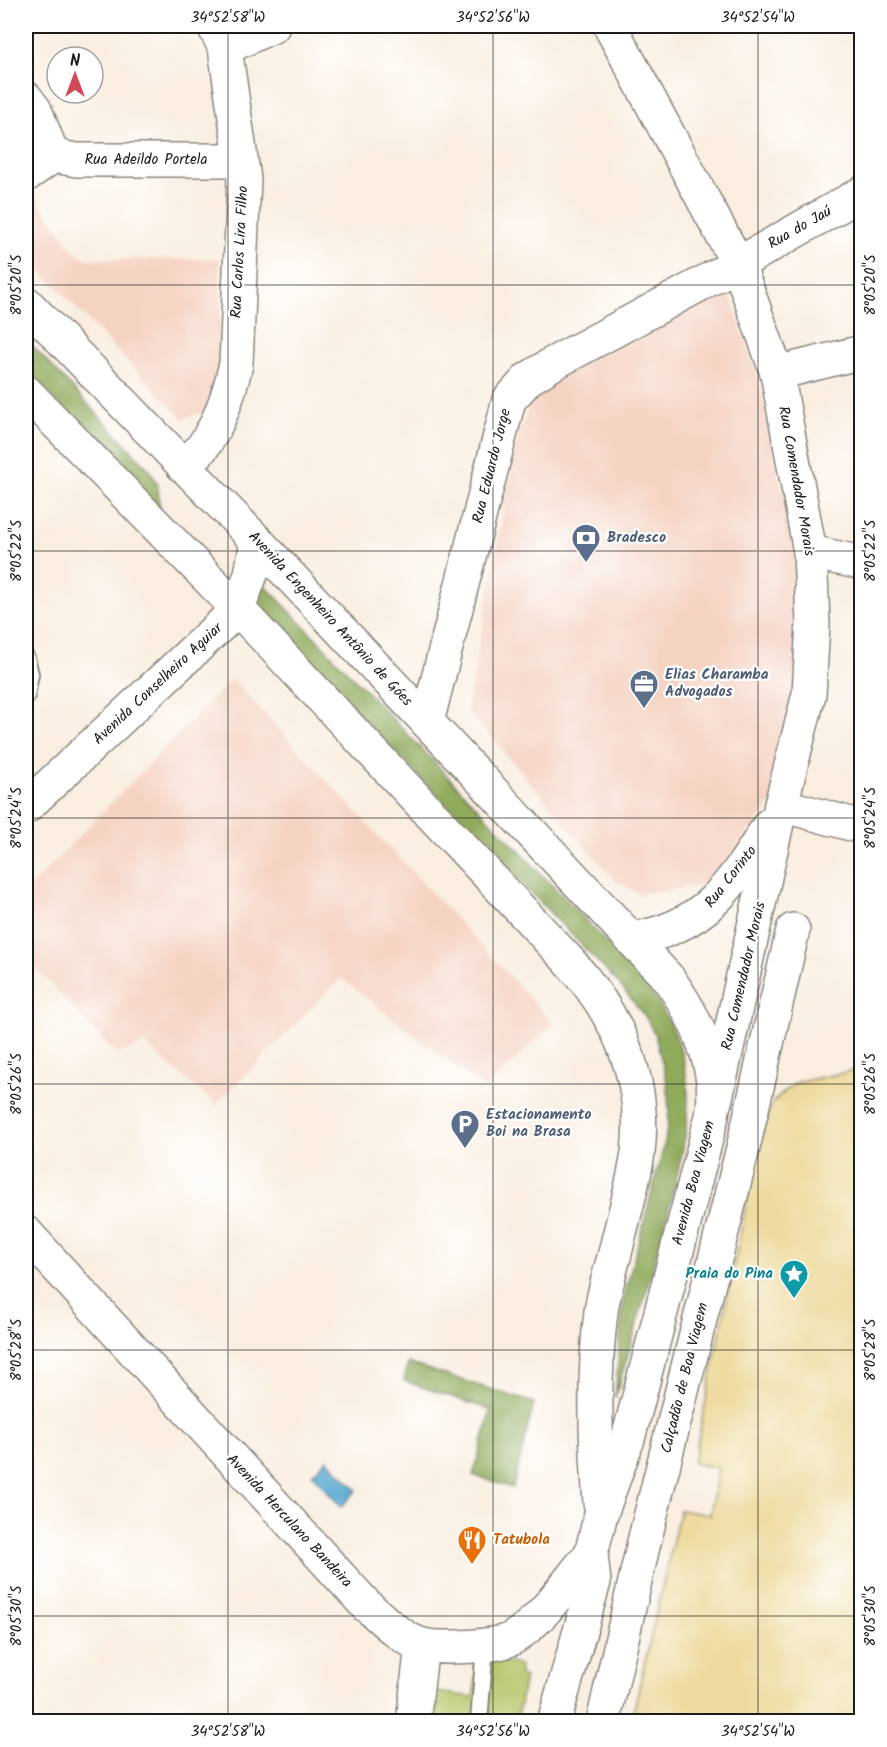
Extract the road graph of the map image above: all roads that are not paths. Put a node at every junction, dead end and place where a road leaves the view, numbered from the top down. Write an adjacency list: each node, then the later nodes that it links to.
1 (273, 26): 3 (main road)
2 (610, 26): 9 (main road, Rua Comendador Morais)
3 (220, 37): 6 (main road, Rua Carlos Lira Filho)
4 (26, 98): 5 (main road)
5 (53, 156): 6 (main road, Rua Adeildo Portela); 7 (main road)
6 (239, 160): 14 (main road, Rua Carlos Lira Filho)
7 (26, 175)
8 (861, 193): 9 (main road, Rua do Jaú)
9 (738, 264): 12 (main road, Rua Comendador Morais); 21 (main road, Rua Eduardo Jorge)
10 (26, 303): 14 (main road, Avenida Engenheiro Antônio de Góes)
11 (861, 352): 12 (main road)
12 (777, 373): 16 (main road, Rua Comendador Morais)
13 (26, 392): 18 (main road)
14 (183, 466): 15 (main road, Avenida Engenheiro Antônio de Góes)
15 (257, 541): 18 (main road, Avenida Conselheiro Aguiar); 21 (main road, Avenida Engenheiro Antônio de Góes)
16 (810, 552): 17 (main road); 22 (main road, Rua Comendador Morais)
17 (861, 563)
18 (238, 609): 23 (main road, Avenida Conselheiro Aguiar); 29 (main road, Avenida Boa Viagem)
19 (26, 658): 20 (lane)
20 (26, 696)
21 (427, 722): 26 (main road, Avenida Engenheiro Antônio de Góes)
22 (781, 805): 24 (main road); 26 (main road, Rua Corinto); 27 (main road, Rua Comendador Morais)
23 (26, 807)
24 (861, 827)
25 (793, 930): 36 (main road, Calçadão de Boa Viagem)
26 (631, 939): 27 (main road, Avenida Boa Viagem)
27 (713, 1108): 29 (main road, Avenida Boa Viagem)
28 (26, 1233): 31 (main road, Avenida Herculano Bandeira)
29 (601, 1514): 30 (main road, Avenida Boa Viagem)
30 (591, 1554): 32 (main road, Avenida Herculano Bandeira); 35 (main road, Avenida Boa Viagem)
31 (422, 1645): 32 (main road, Avenida Herculano Bandeira); 33 (main road)
32 (485, 1646): 34 (lane)
33 (413, 1722)
34 (479, 1722)
35 (554, 1722)
36 (603, 1722)

